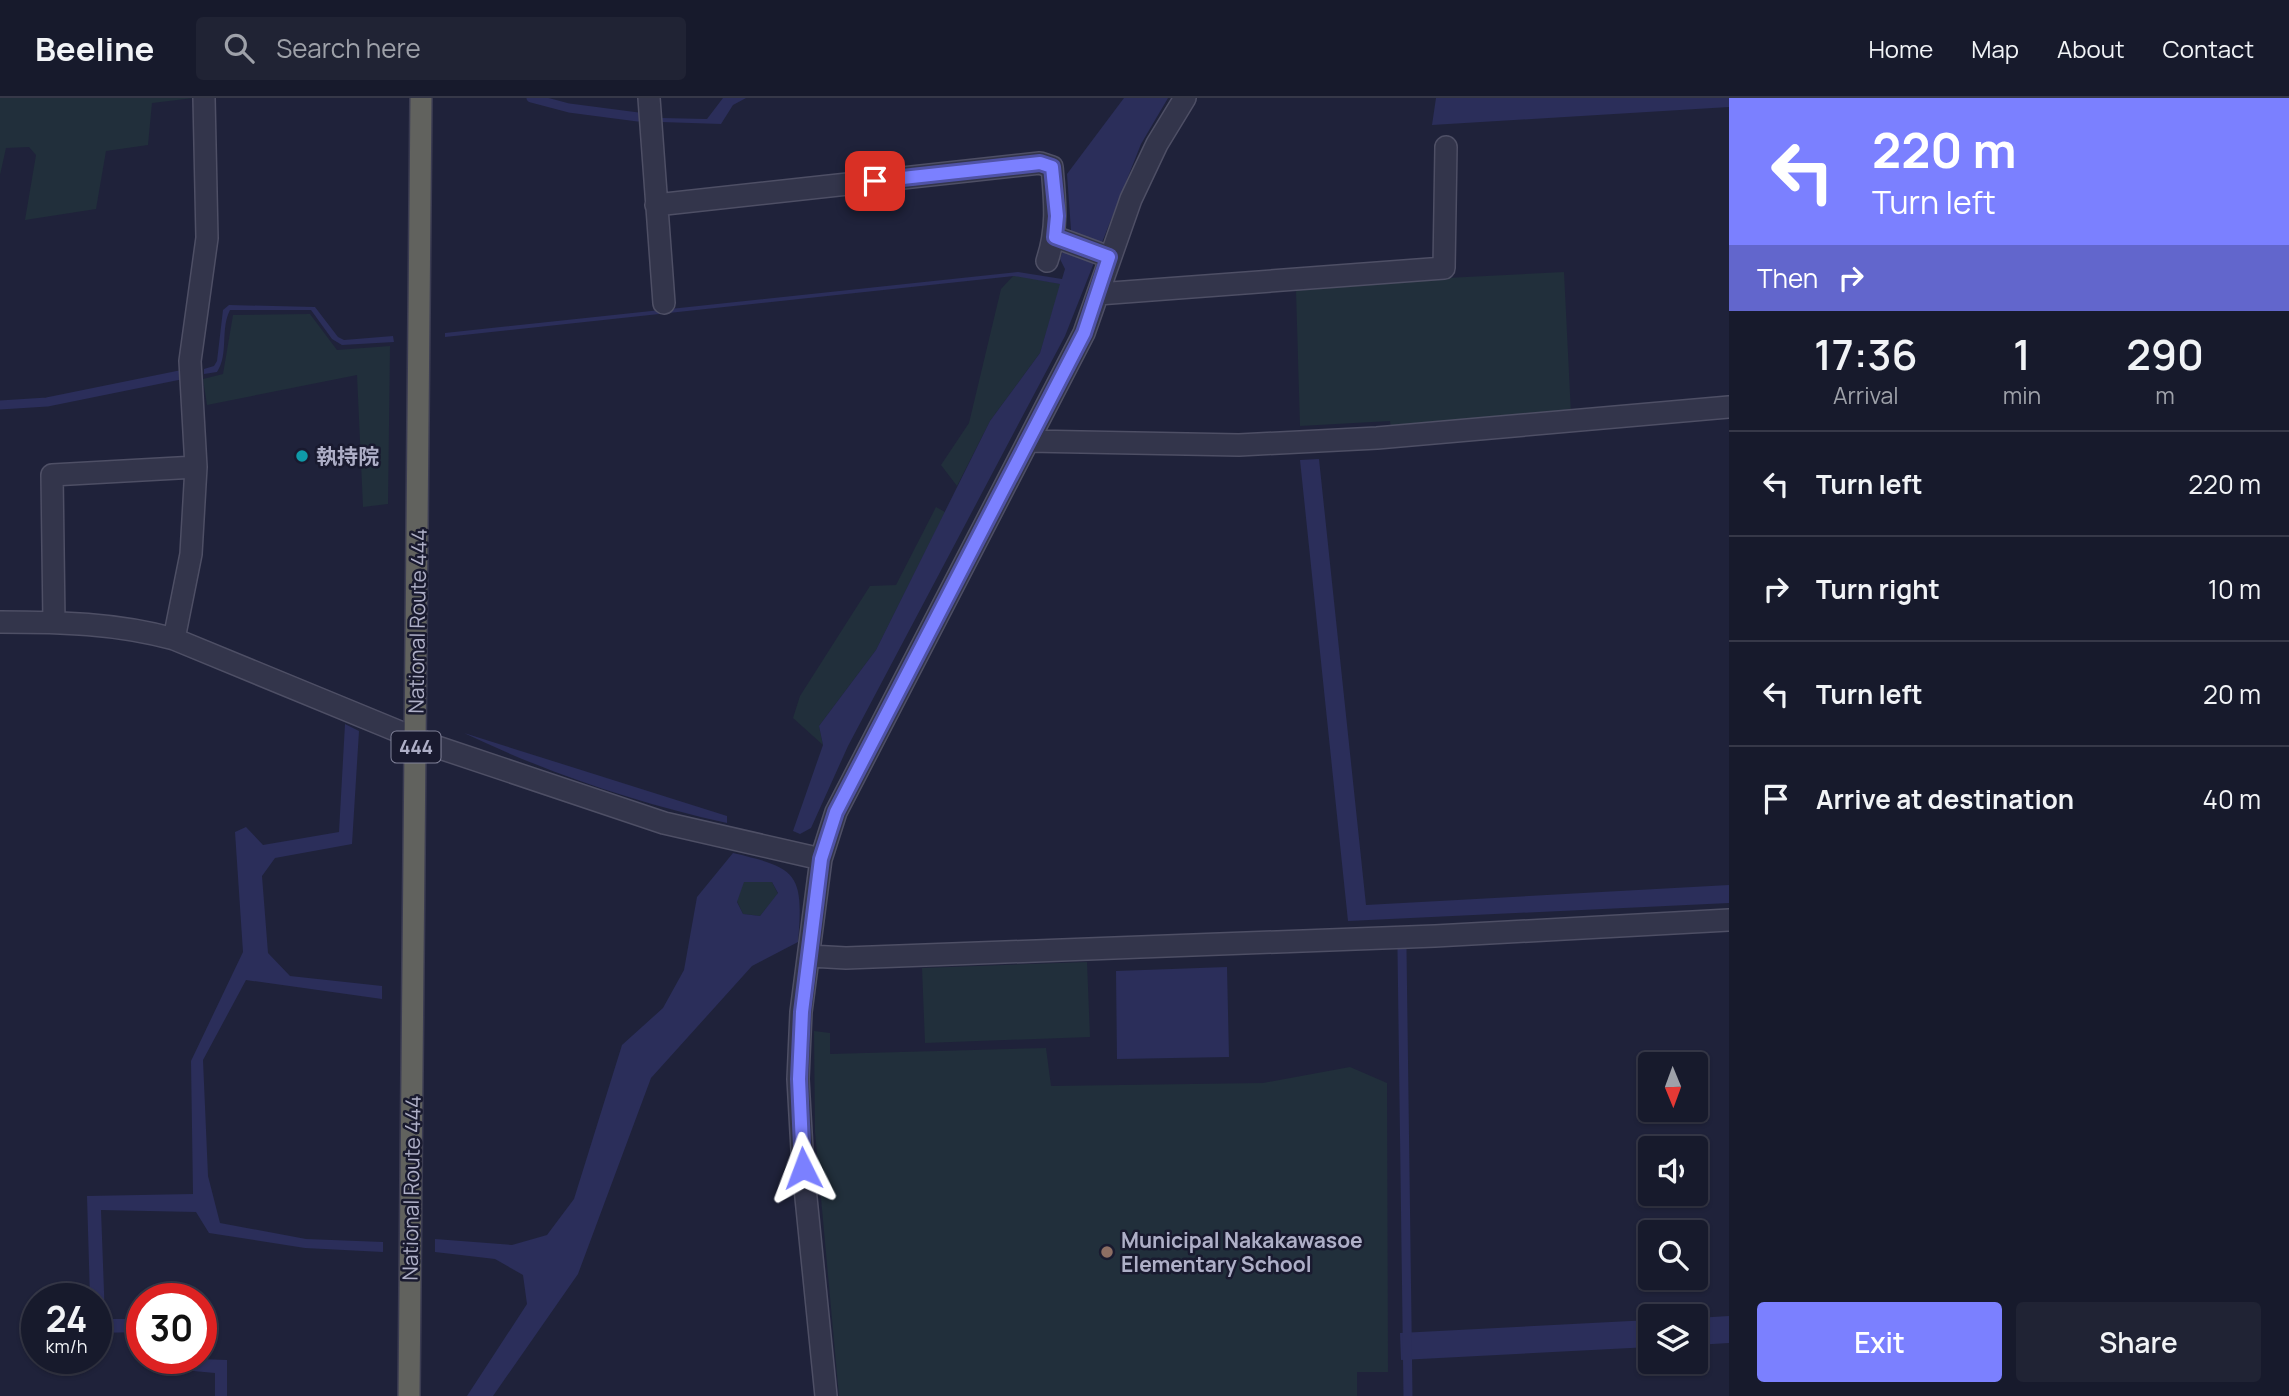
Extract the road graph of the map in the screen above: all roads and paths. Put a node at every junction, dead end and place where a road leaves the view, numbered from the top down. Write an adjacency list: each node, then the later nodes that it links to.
1 (204, 98): 14 (street)
2 (421, 98): 18 (highway, National Route 444 / 444)
3 (649, 98): 6 (street)
4 (1185, 98): 8 (street)
5 (1446, 147): 10 (street)
6 (656, 205): 7 (street); 11 (street)
7 (1055, 237): 8 (street); 9 (street)
8 (1109, 257): 10 (street)
9 (1047, 261)
10 (1098, 294): 13 (street)
11 (664, 303)
12 (1729, 407): 13 (street)
13 (1029, 441): 19 (street)
14 (196, 467): 16 (street); 17 (street)
15 (0, 622): 16 (street)
16 (54, 622): 17 (street)
17 (174, 639): 18 (street)
18 (416, 740): 19 (street); 22 (highway, National Route 444 / 444)
19 (821, 859): 21 (street)
20 (1729, 920): 21 (street)
21 (810, 956): 23 (street)
22 (409, 1396)
23 (826, 1396)

